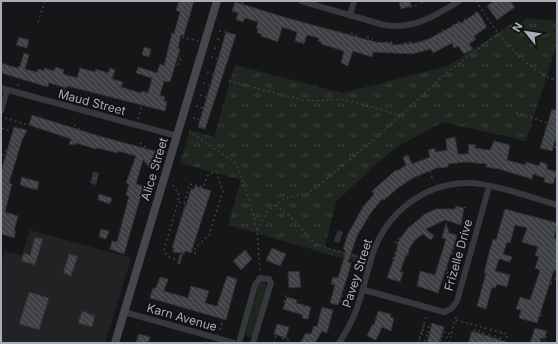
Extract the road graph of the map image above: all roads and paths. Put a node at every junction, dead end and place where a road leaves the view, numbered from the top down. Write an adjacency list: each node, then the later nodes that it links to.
1 (45, 1): 19 (path)
2 (217, 1): 78 (street, Alice Street)
3 (242, 1): 10 (path)
4 (301, 1): 15 (street)
5 (354, 1): 15 (street)
6 (425, 1): 9 (path)
7 (459, 1): 15 (street)
8 (476, 1): 28 (path)
9 (421, 3)
10 (242, 4)
11 (418, 5): 12 (path)
12 (410, 7)
13 (478, 11): 14 (path)
14 (475, 13)
15 (350, 15)
16 (468, 18): 18 (path)
17 (460, 20): 20 (path)
18 (464, 20)
19 (38, 22)
20 (454, 25)
21 (444, 29): 27 (path)
22 (220, 31): 24 (path)
23 (343, 31): 25 (path)
24 (225, 32)
25 (338, 32)
26 (351, 33): 29 (path)
27 (438, 34)
28 (498, 34): 50 (path); 66 (path)
29 (357, 35)
30 (182, 37): 35 (path)
31 (367, 38): 33 (path)
32 (217, 39): 34 (path)
33 (373, 39)
34 (222, 40)
35 (198, 41)
36 (385, 42): 37 (path)
37 (393, 42)
38 (411, 42): 39 (path)
39 (404, 43)
40 (214, 48): 41 (path)
41 (219, 49)
42 (179, 56): 45 (path)
43 (211, 57): 44 (path)
44 (217, 59)
45 (178, 65)
46 (207, 72): 47 (path)
47 (212, 74)
48 (19, 81): 53 (path)
49 (229, 81): 66 (path)
50 (557, 81)
51 (203, 83): 52 (path)
52 (210, 85)
53 (17, 88)
54 (63, 88): 59 (path)
55 (4, 89): 64 (street); 78 (street, Maud Street)
56 (81, 93): 60 (path)
57 (200, 95): 58 (path)
58 (206, 97)
59 (63, 98)
60 (79, 102)
61 (142, 106): 69 (path)
62 (196, 106): 63 (path)
63 (202, 108)
64 (1, 112)
65 (516, 113): 73 (path)
66 (400, 115): 92 (path)
67 (5, 118): 71 (path)
68 (193, 118): 70 (path)
69 (138, 119)
70 (199, 119)
71 (28, 125)
72 (74, 125): 76 (path)
73 (557, 126)
74 (2, 128): 75 (path)
75 (11, 131)
76 (82, 131)
77 (189, 131): 96 (path)
78 (177, 136): 117 (street, Alice Street)
79 (140, 143): 82 (path)
80 (554, 147): 83 (path)
81 (6, 148): 84 (path)
82 (147, 148)
83 (557, 148)
84 (3, 156)
85 (430, 171): 86 (path)
86 (433, 180)
87 (144, 183): 90 (path)
88 (173, 185): 91 (path)
89 (489, 187): 94 (street, Pavey Street); 112 (street, Pavey Street); 112 (street, Frizelle Drive)
90 (142, 192)
91 (178, 202): 103 (path); 106 (path)
92 (276, 205): 96 (path); 104 (path)
93 (468, 205): 95 (path)
94 (557, 205)
95 (464, 208)
96 (257, 230): 108 (path)
97 (400, 237): 99 (path)
98 (456, 239): 101 (path)
99 (396, 243)
100 (396, 249): 105 (path)
101 (452, 254)
102 (181, 255): 106 (lane)
103 (197, 256)
104 (361, 258)
105 (393, 259)
106 (179, 262)
107 (446, 268): 109 (path)
108 (260, 270)
109 (446, 276)
110 (556, 278): 111 (path)
111 (551, 284)
112 (364, 290): 160 (street, Pavey Street)
113 (286, 294): 115 (path)
114 (342, 294): 116 (path)
115 (284, 302)
116 (340, 302)
117 (124, 312): 155 (street, Alice Street); 156 (street, Karn Avenue)
118 (543, 314): 120 (path)
119 (456, 316): 122 (path)
120 (540, 316)
121 (426, 317): 124 (path)
122 (456, 320): 125 (path); 139 (path)
123 (223, 321): 129 (path)
124 (423, 325): 127 (path); 130 (path)
125 (477, 326): 126 (path); 132 (path)
126 (480, 327): 128 (path); 136 (path)
127 (431, 328)
128 (485, 328): 131 (path); 140 (path)
129 (220, 330)
130 (422, 330): 134 (path); 138 (path)
131 (491, 330): 133 (path); 144 (path)
132 (475, 331)
133 (496, 331): 137 (path); 146 (path)
134 (429, 332)
135 (443, 332): 139 (path)
136 (478, 332)
137 (502, 333): 150 (path); 153 (path)
138 (421, 334): 142 (path); 148 (path)
139 (451, 334): 149 (path)
140 (483, 334)
141 (276, 336): 159 (path)
142 (428, 336)
143 (441, 336): 149 (path)
144 (489, 336)
145 (546, 336): 163 (path)
146 (495, 337)
147 (282, 338): 151 (path)
148 (419, 339): 154 (path); 161 (path)
149 (450, 339): 162 (path)
150 (500, 339)
151 (290, 340)
152 (440, 340): 162 (path)
153 (506, 340)
154 (427, 341)
155 (115, 343)
156 (234, 343)
157 (239, 343): 158 (street)
158 (253, 343)
159 (274, 343)
160 (339, 343)
161 (418, 343)
162 (449, 343)
163 (544, 343)

